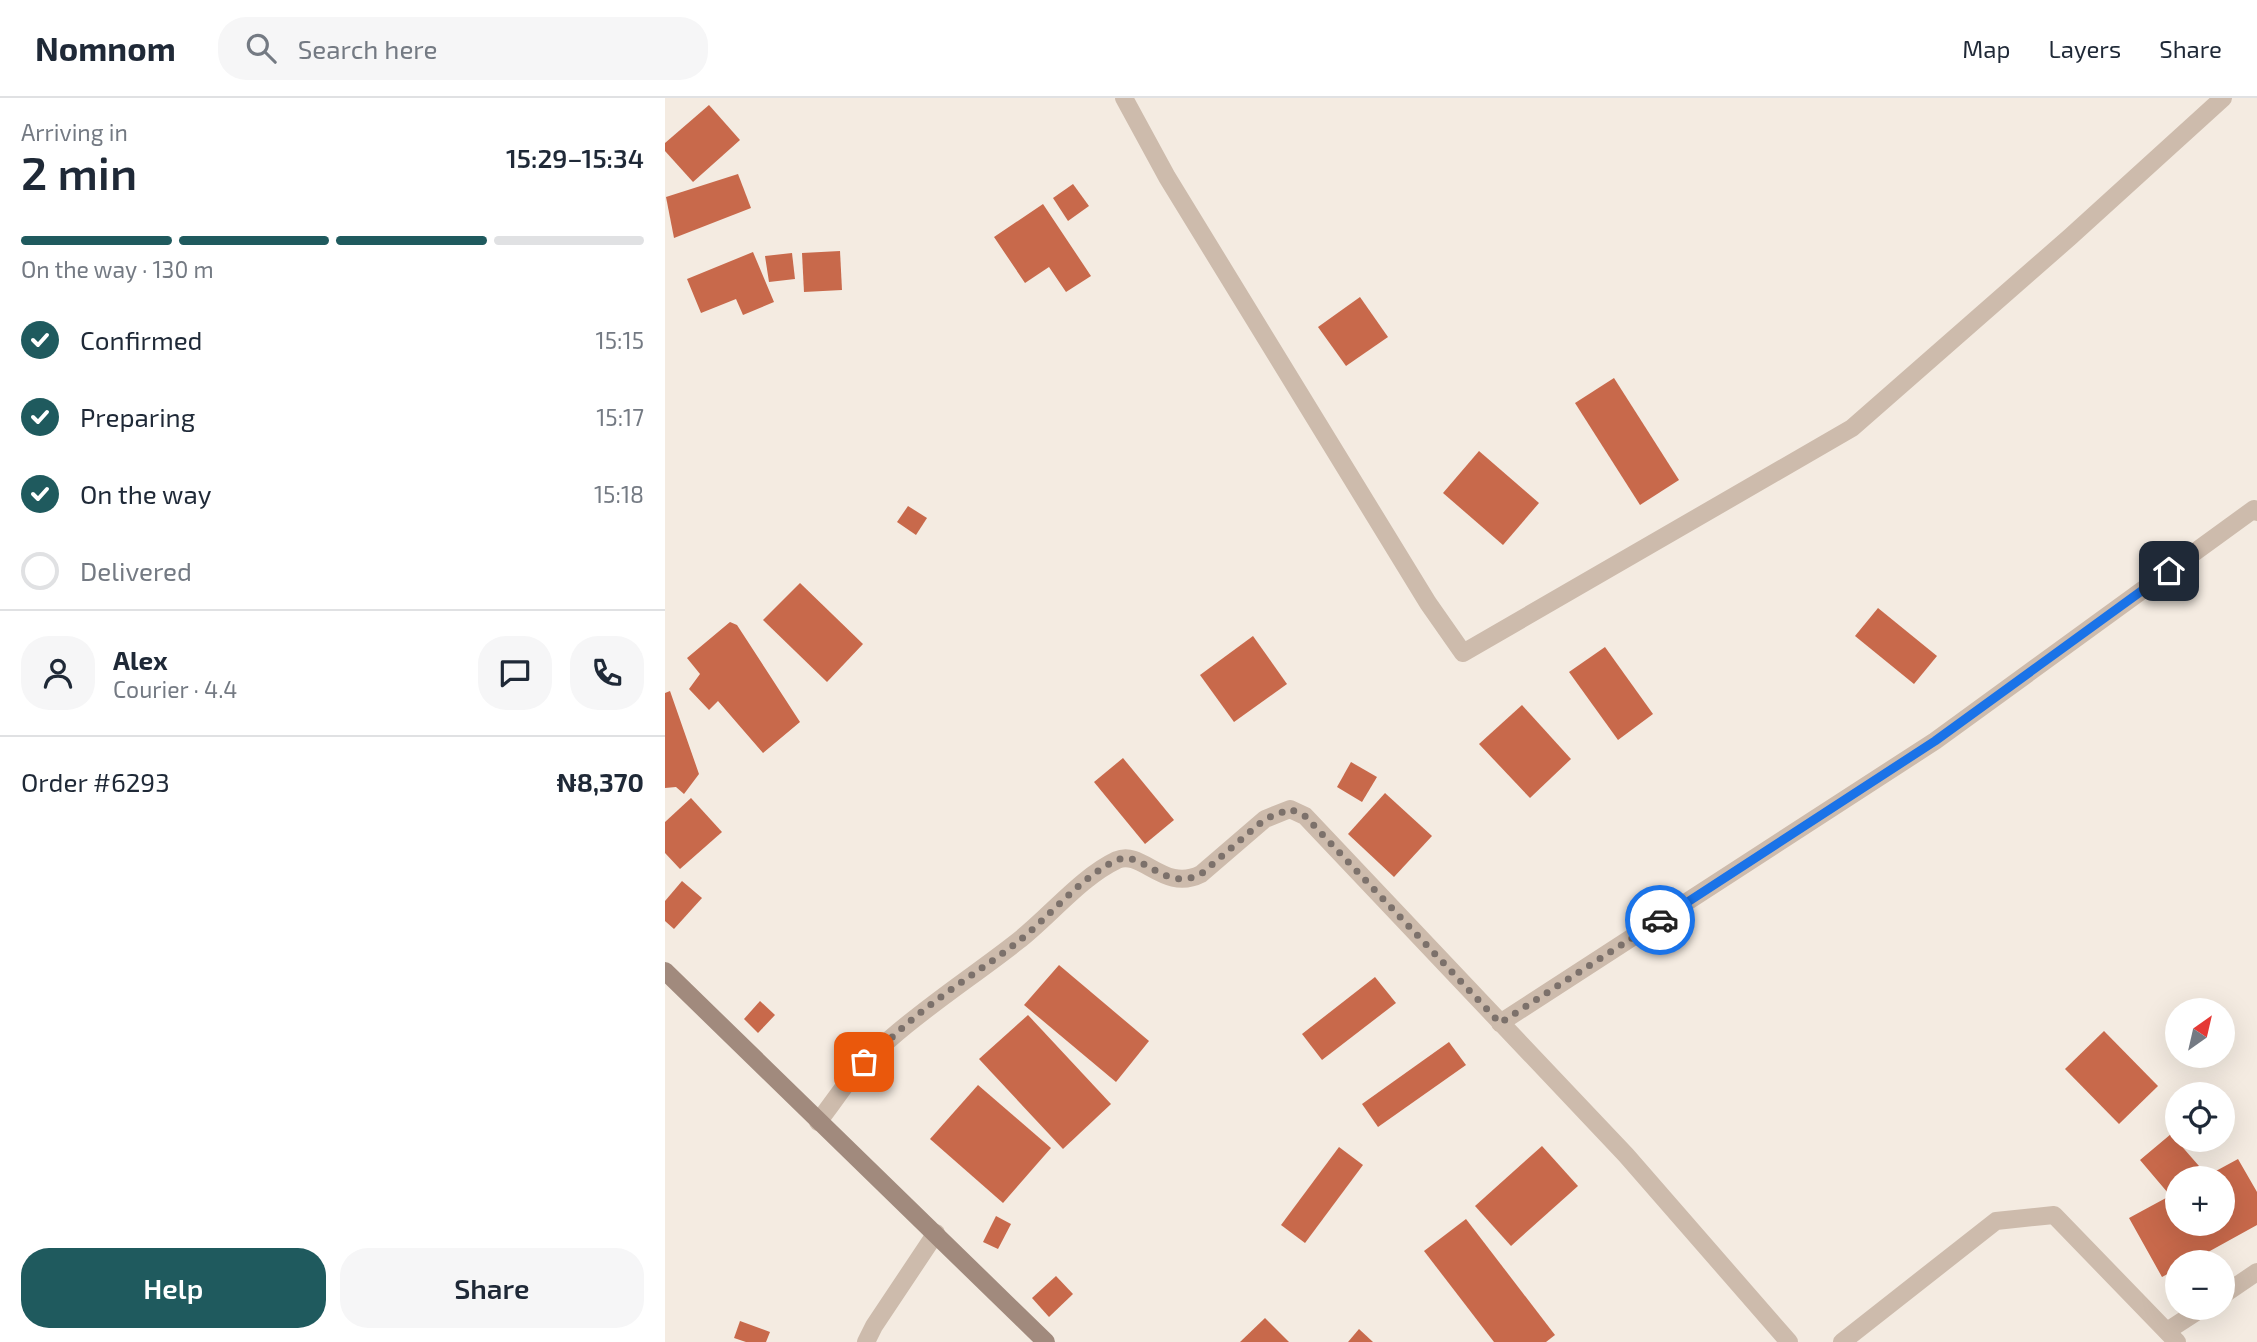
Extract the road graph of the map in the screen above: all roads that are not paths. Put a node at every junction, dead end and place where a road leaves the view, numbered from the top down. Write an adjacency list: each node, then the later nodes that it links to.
1 (1124, 98): 2 (street)
2 (2223, 98)
3 (2257, 512): 5 (street)
4 (665, 971): 6 (street)
5 (1500, 1023): 6 (street); 14 (street)
6 (818, 1122): 7 (street)
7 (936, 1233): 12 (street); 13 (street)
8 (2257, 1272): 9 (street)
9 (2235, 1287)
10 (2190, 1320): 11 (street)
11 (2172, 1337): 15 (street)
12 (866, 1342)
13 (1045, 1342)
14 (1789, 1342)
15 (1842, 1342)

